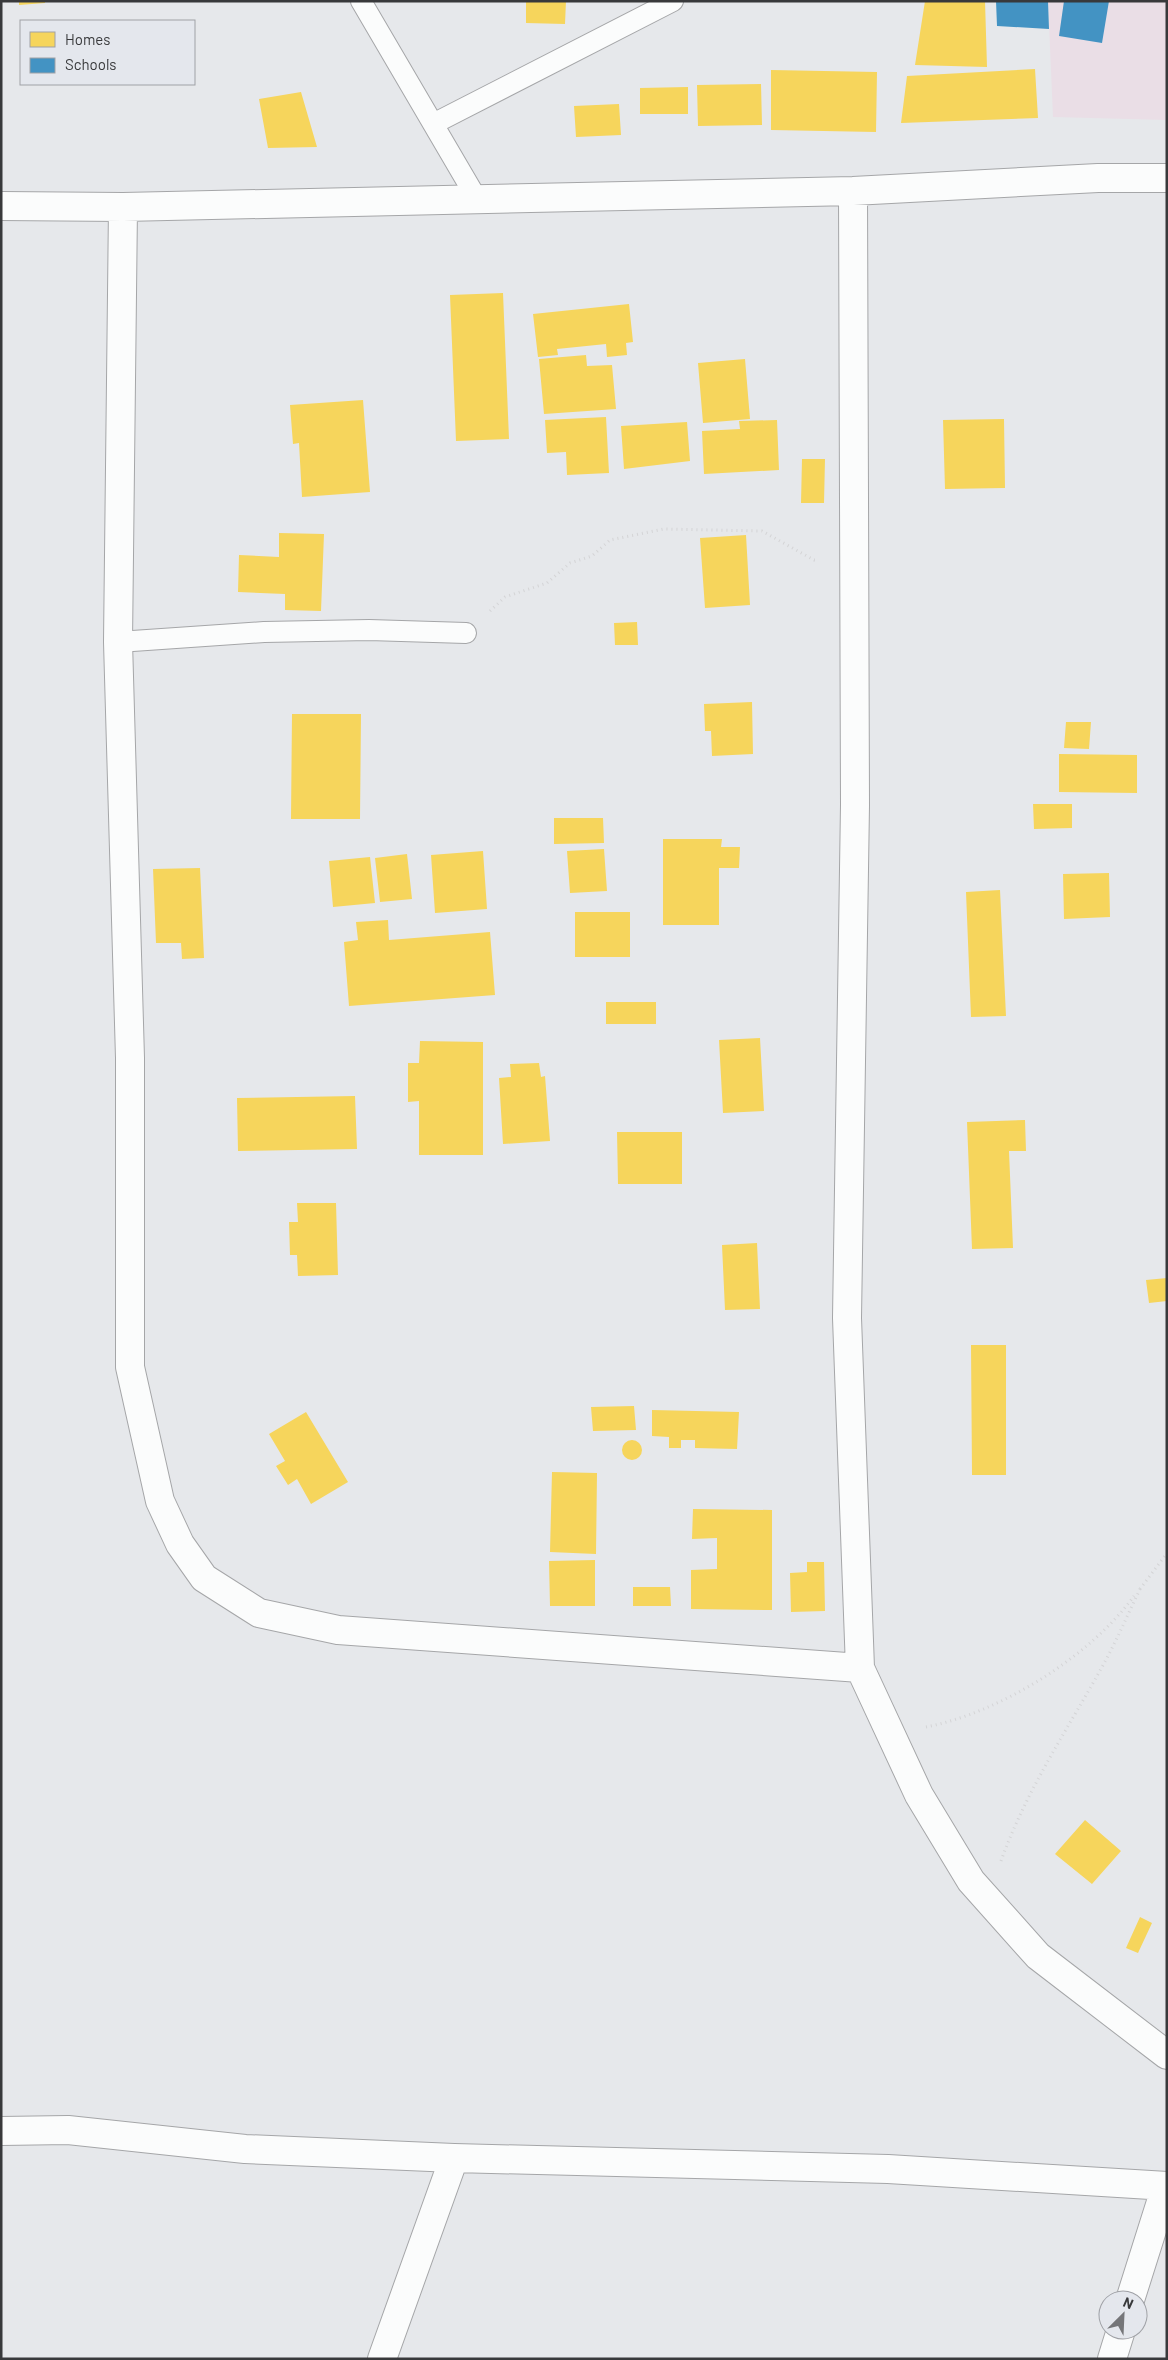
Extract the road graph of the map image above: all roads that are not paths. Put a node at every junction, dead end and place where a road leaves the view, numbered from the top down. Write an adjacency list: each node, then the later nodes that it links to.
1 (361, 1): 3 (lane)
2 (673, 1): 3 (lane)
3 (433, 124): 6 (lane)
4 (1167, 178): 5 (street)
5 (853, 191): 6 (street); 11 (street)
6 (477, 199): 8 (street)
7 (1, 206): 8 (street)
8 (123, 207): 10 (street)
9 (466, 633): 10 (lane)
10 (118, 642): 11 (street)
11 (860, 1668): 12 (street)
12 (1167, 2055)
13 (1, 2131): 14 (street)
14 (454, 2158): 15 (street); 18 (street)
15 (1166, 2186): 16 (street)
16 (1133, 2290)
17 (1118, 2340): 19 (street)
18 (382, 2359)
19 (1112, 2359)

